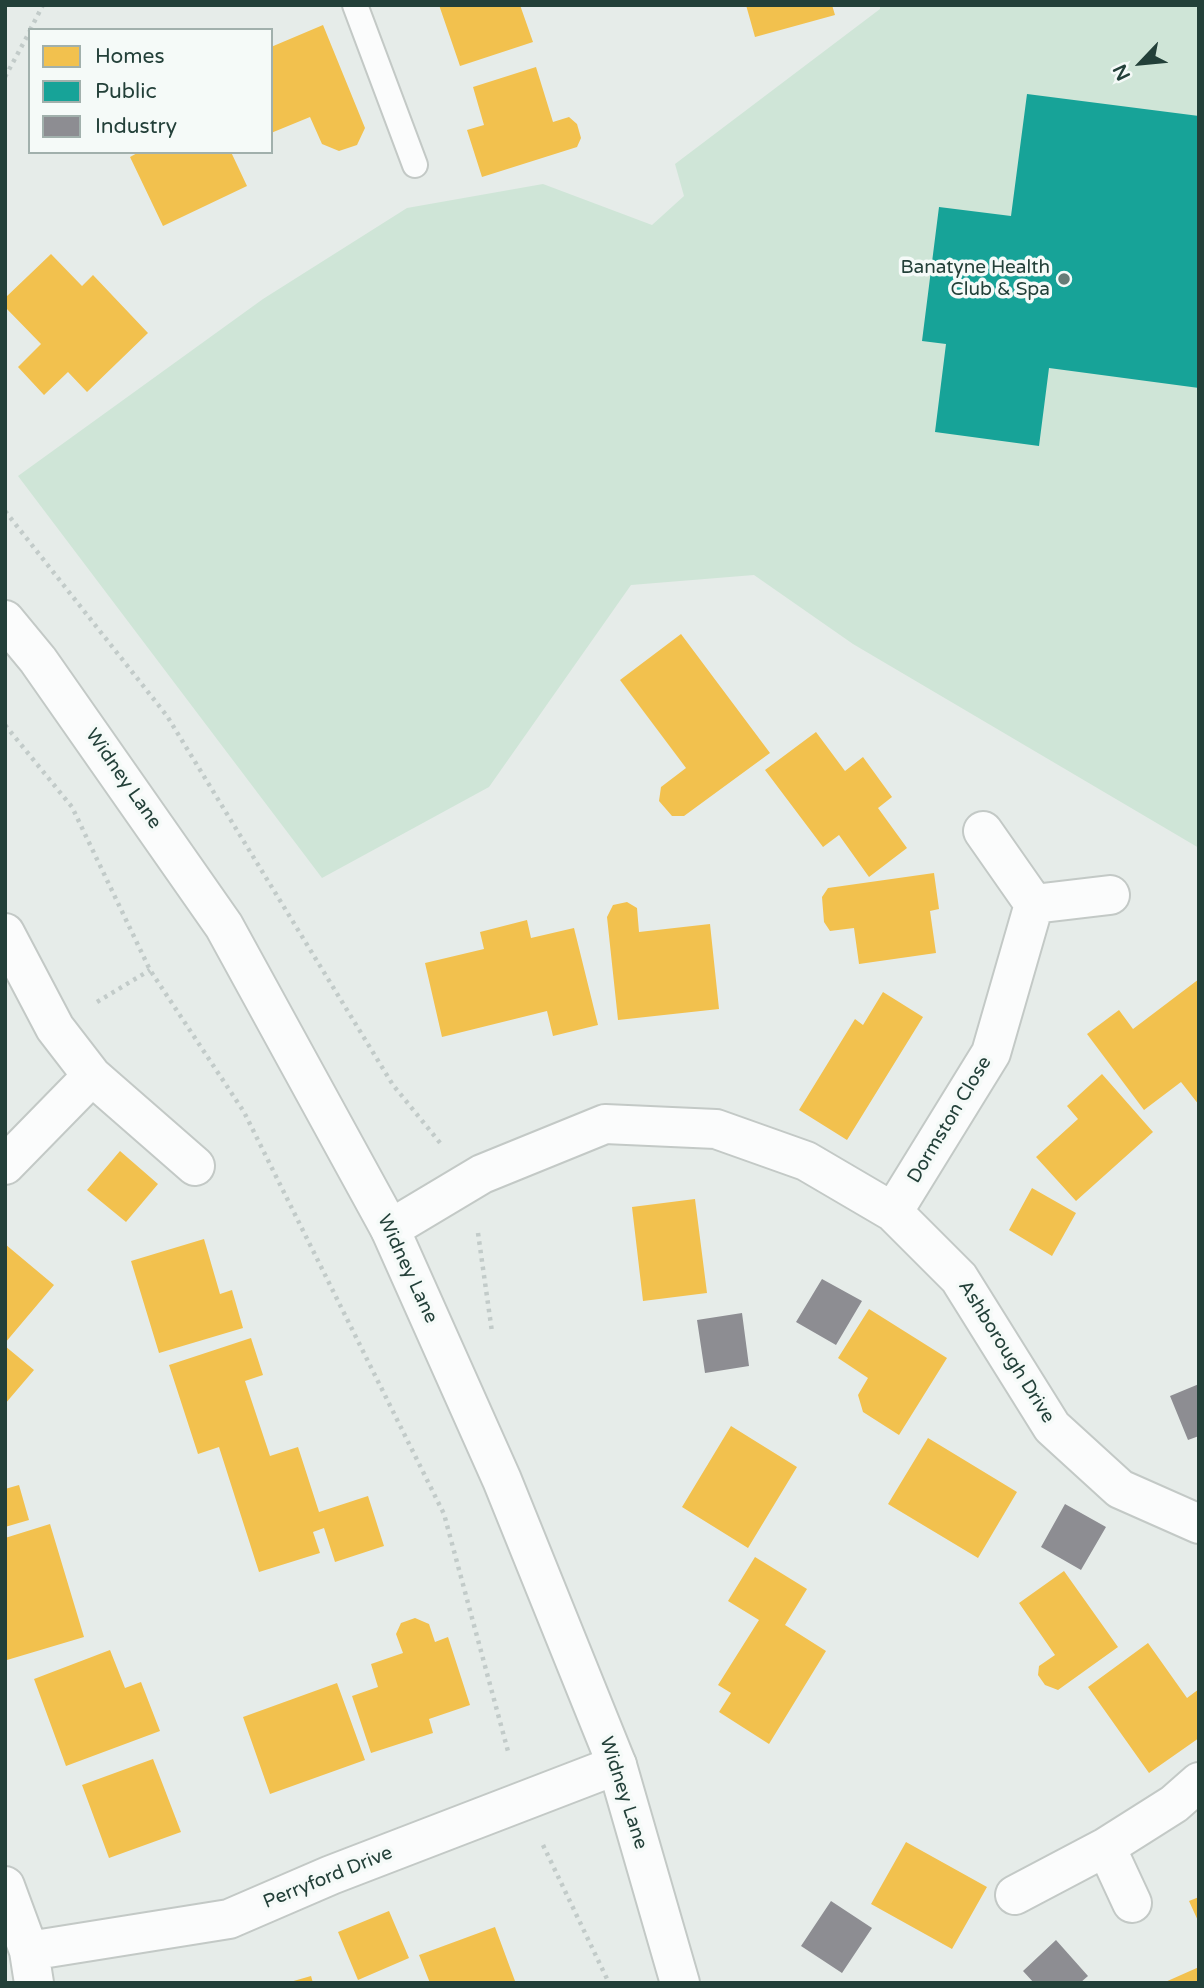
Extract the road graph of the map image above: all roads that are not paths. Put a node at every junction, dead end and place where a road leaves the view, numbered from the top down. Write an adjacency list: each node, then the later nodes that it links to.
1 (355, 5): 2 (lane)
2 (415, 165)
3 (5, 620): 12 (street, Widney Lane)
4 (983, 831): 6 (street)
5 (1110, 895): 6 (street)
6 (1034, 904): 11 (street, Dormston Close)
7 (5, 933): 8 (street)
8 (92, 1076): 9 (street); 10 (street)
9 (5, 1165)
10 (195, 1166)
11 (894, 1212): 12 (street, Ashborough Drive); 13 (street, Ashborough Drive)
12 (390, 1229): 14 (street, Widney Lane)
13 (1199, 1524)
14 (617, 1765): 20 (street, Perryford Drive); 21 (street, Widney Lane)
15 (1199, 1782): 16 (street)
16 (1106, 1847): 18 (street); 19 (street)
17 (5, 1886): 20 (street, Perryford Drive)
18 (1016, 1895)
19 (1132, 1903)
20 (31, 1967)
21 (680, 1983)

